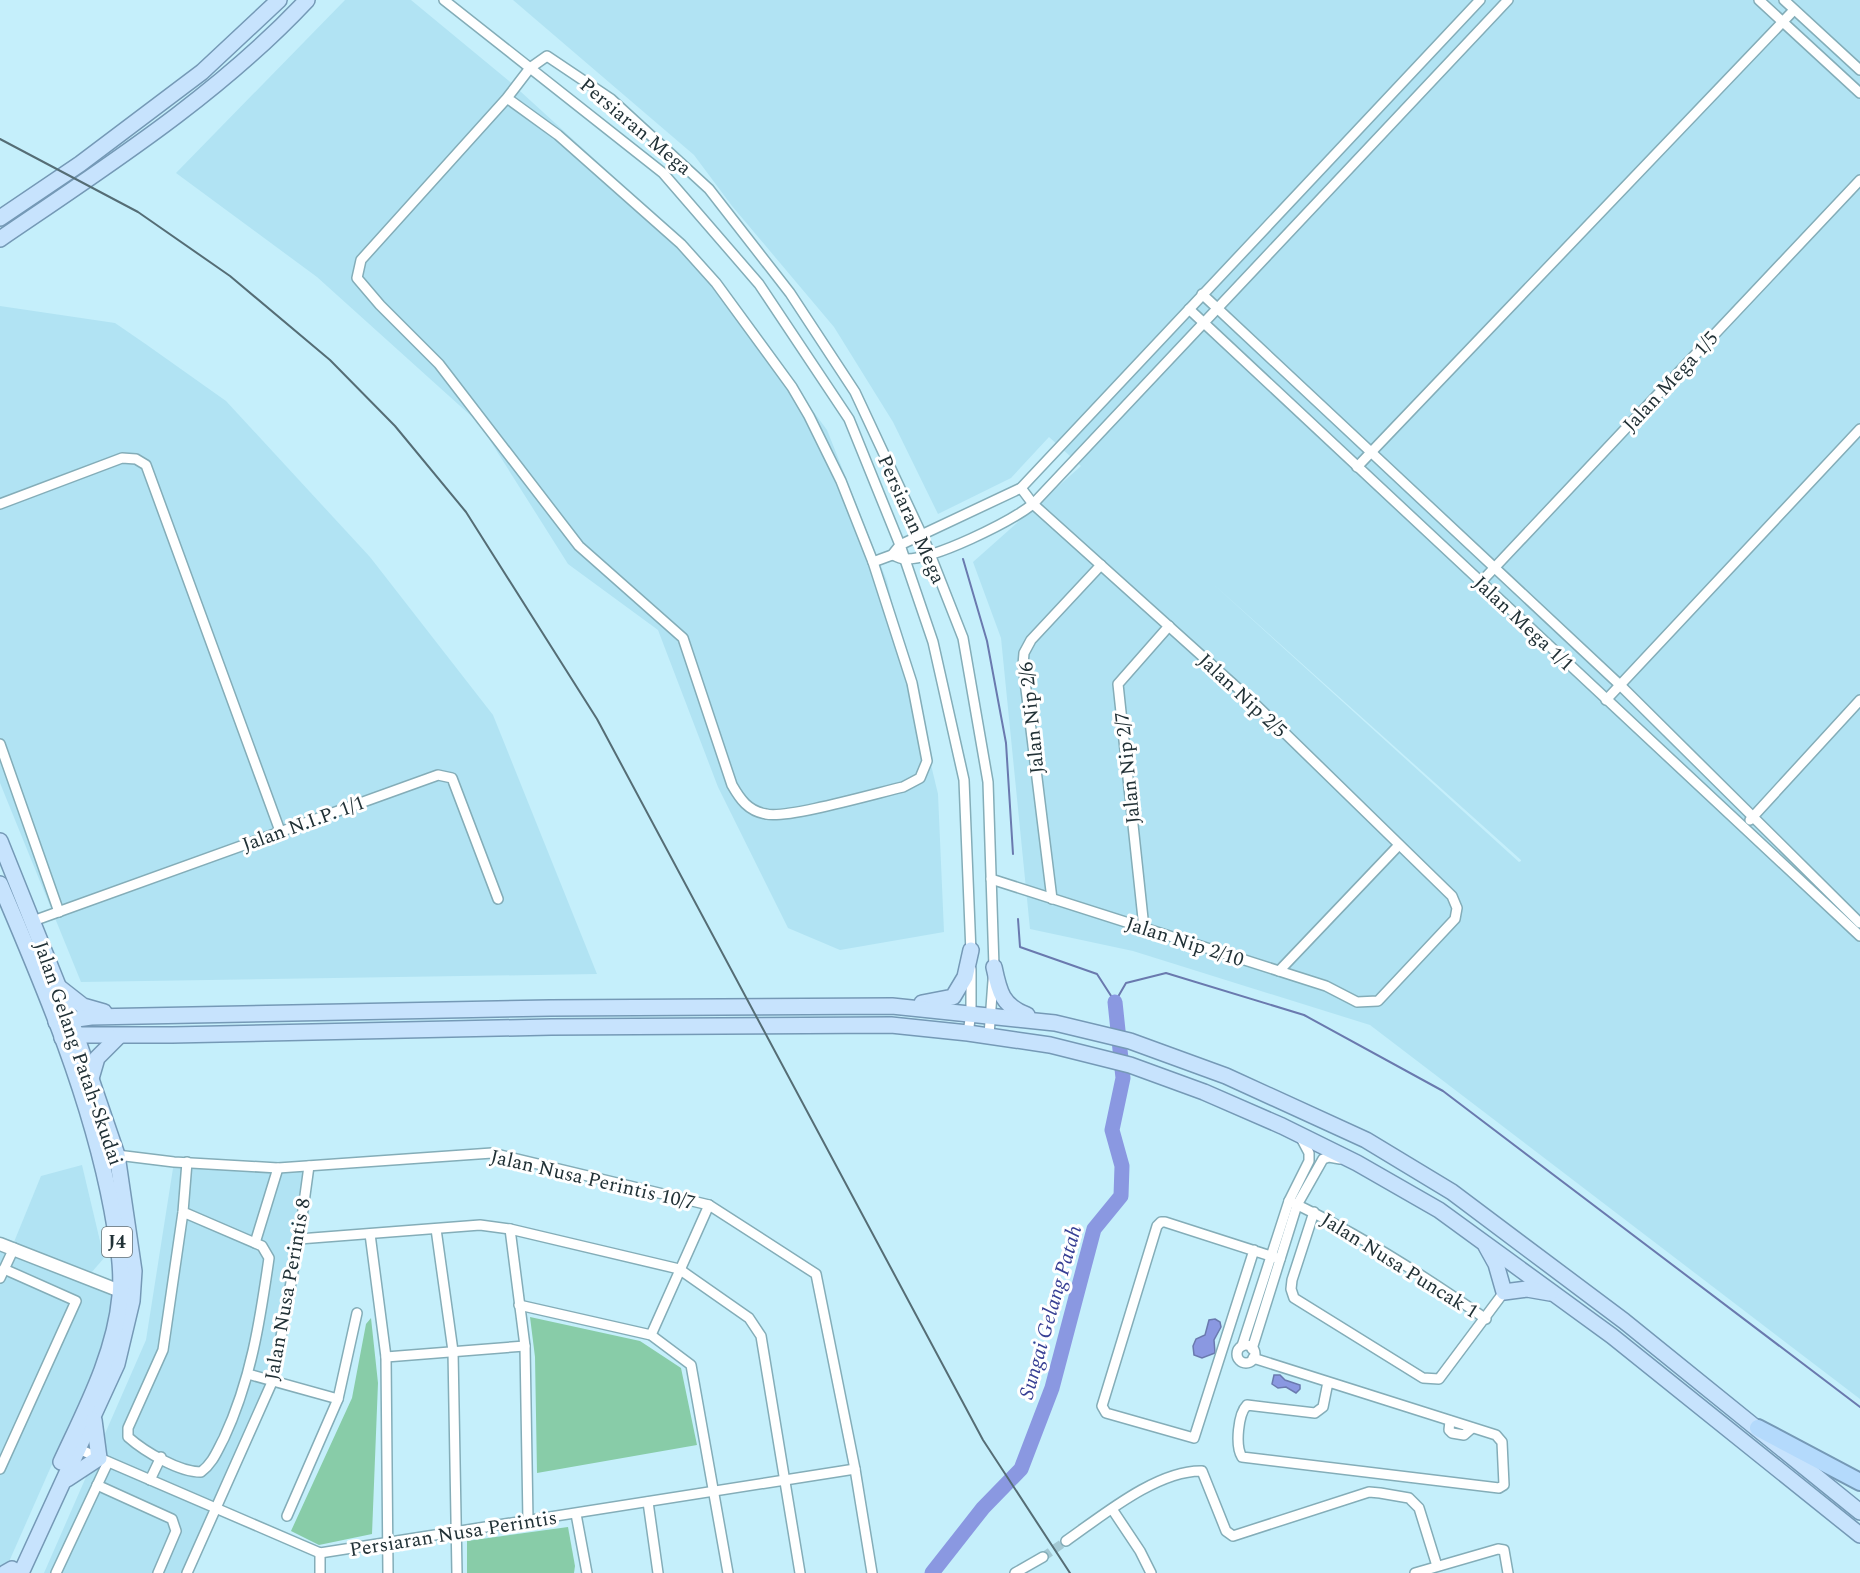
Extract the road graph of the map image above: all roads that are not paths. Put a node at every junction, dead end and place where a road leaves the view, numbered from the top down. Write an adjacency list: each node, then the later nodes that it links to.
1 (279, 0): 15 (main road)
2 (307, 0): 16 (main road)
3 (444, 0): 11 (street)
4 (1480, 0): 17 (street)
5 (1508, 0): 19 (street)
6 (1759, 0): 9 (street)
7 (1784, 0): 8 (street)
8 (1794, 10): 9 (street); 10 (street)
9 (1783, 23): 12 (street); 22 (street)
10 (1858, 64)
11 (530, 68): 13 (street); 27 (street, Persiaran Mega); 28 (street, Persiaran Mega)
12 (1860, 93)
13 (507, 98): 32 (street); 32 (street)
14 (1860, 180): 34 (street, Jalan Mega 1/5)
15 (0, 218)
16 (0, 238)
17 (1202, 294): 18 (street); 19 (street)
18 (1189, 309): 20 (street, Jalan Mega 1/1); 24 (street)
19 (1217, 309): 20 (street); 22 (street)
20 (1203, 323): 23 (street, Jalan Mega 1/1); 26 (street)
21 (1860, 429): 37 (street)
22 (1371, 453): 23 (street); 34 (street)
23 (1357, 467): 35 (street, Jalan Mega 1/1)
24 (1021, 488): 26 (street, Jalan Nip 2/5); 27 (street)
25 (0, 504): 43 (street)
26 (1033, 504): 30 (street); 33 (street, Jalan Nip 2/5)
27 (922, 537): 28 (street); 30 (street, Persiaran Mega)
28 (900, 545): 29 (street); 31 (street, Persiaran Mega)
29 (891, 555): 31 (street); 32 (street)
30 (930, 555): 31 (street); 46 (street, Persiaran Mega)
31 (904, 559): 55 (street, Persiaran Mega)
32 (873, 562)
33 (1101, 565): 36 (street, Jalan Nip 2/5); 49 (street, Jalan Nip 2/6)
34 (1495, 568): 35 (street, Jalan Mega 1/5); 37 (street)
35 (1481, 582): 38 (street, Jalan Mega 1/1)
36 (1169, 626): 45 (street, Jalan Nip 2/5); 53 (street, Jalan Nip 2/7)
37 (1620, 685): 38 (street); 41 (street)
38 (1606, 700): 42 (street, Jalan Mega 1/1)
39 (1860, 700): 41 (street)
40 (0, 744): 50 (street)
41 (1752, 817): 42 (street); 52 (street)
42 (1744, 828): 54 (street, Jalan Mega 1/1)
43 (279, 831): 48 (street, Jalan N.I.P. 1/1); 50 (street, Jalan N.I.P. 1/1)
44 (0, 841): 51 (main road, Jalan Gelang Patah-Skudai / J4)
45 (1399, 845): 57 (street); 59 (street, Jalan Nip 2/5)
46 (991, 879): 49 (street, Jalan Nip 2/10); 56 (street, Persiaran Mega)
47 (0, 884): 64 (main road, Jalan Gelang Patah-Skudai / J4)
48 (498, 898)
49 (1052, 899): 53 (street, Jalan Nip 2/10)
50 (59, 912): 51 (street, Jalan N.I.P. 1/1)
51 (33, 921): 58 (main road, Jalan Gelang Patah-Skudai / J4)
52 (1860, 923)
53 (1144, 928): 57 (street, Jalan Nip 2/10)
54 (1860, 936)
55 (971, 950): 60 (main road); 61 (street, Persiaran Mega)
56 (994, 967): 62 (street, Persiaran Mega); 65 (main road)
57 (1279, 971): 59 (street, Jalan Nip 2/10)
58 (58, 986): 63 (main road); 64 (main road, Jalan Gelang Patah-Skudai / J4)
59 (1378, 1001)
60 (892, 1006): 61 (main road); 63 (main road)
61 (971, 1013): 62 (main road); 66 (street, Persiaran Mega)
62 (991, 1014): 65 (main road); 67 (street, Persiaran Mega)
63 (118, 1016): 64 (main road)
64 (62, 1020): 68 (main road, Jalan Gelang Patah-Skudai / J4)
65 (1055, 1023): 110 (main road)
66 (968, 1033): 67 (main road); 69 (main road)
67 (989, 1035): 71 (main road)
68 (69, 1036): 69 (main road); 70 (main road, Jalan Gelang Patah-Skudai / J4); 93 (main road, Jalan Gelang Patah-Skudai / J4)
69 (119, 1036): 70 (main road)
70 (90, 1082): 72 (main road, Jalan Gelang Patah-Skudai / J4)
71 (1297, 1134): 74 (main road); 77 (street)
72 (117, 1155): 73 (street, Jalan Nusa Perintis 10/7); 109 (main road, Jalan Gelang Patah-Skudai / J4)
73 (187, 1162): 76 (street, Jalan Nusa Perintis 10/7); 79 (street)
74 (1357, 1163): 77 (street); 85 (main road)
75 (309, 1166): 76 (street, Jalan Nusa Perintis 10/7); 78 (street, Jalan Nusa Perintis 10/7); 84 (street, Jalan Nusa Perintis 8)
76 (278, 1168): 87 (street)
77 (1293, 1203): 80 (street, Jalan Nusa Puncak 1); 90 (street)
78 (709, 1205): 91 (street); 115 (street, Jalan Nusa Perintis 10/7)
79 (183, 1212): 87 (street); 112 (street)
80 (1314, 1212): 98 (street, Jalan Nusa Puncak 1); 98 (street)
81 (436, 1229): 82 (street); 83 (street); 102 (street)
82 (510, 1229): 91 (street); 96 (street)
83 (370, 1234): 84 (street); 104 (street)
84 (299, 1239): 106 (street, Jalan Nusa Perintis 8)
85 (1483, 1241): 94 (main road); 95 (main road)
86 (0, 1244): 88 (street)
87 (259, 1244): 105 (street)
88 (14, 1248): 92 (street); 93 (street)
89 (1254, 1250): 89 (street); 90 (street)
90 (1276, 1257): 101 (street); 103 (street)
91 (679, 1269): 99 (street); 118 (street)
92 (2, 1274): 114 (street)
93 (120, 1291): 111 (main road, Jalan Gelang Patah-Skudai / J4)
94 (1504, 1292): 95 (main road); 98 (street)
95 (1554, 1294): 116 (main road)
96 (519, 1305): 99 (street); 100 (street)
97 (357, 1313): 108 (street)
98 (1486, 1319)
99 (651, 1335): 122 (street)
100 (525, 1346): 102 (street); 129 (street)
101 (1242, 1346): 103 (street); 103 (street)
102 (453, 1351): 104 (street); 130 (street)
103 (1253, 1353): 107 (street)
104 (386, 1357): 133 (street)
105 (248, 1374): 106 (street); 112 (street)
106 (273, 1380): 108 (street); 124 (street, Jalan Nusa Perintis 8)
107 (1328, 1382): 107 (street)
108 (338, 1400): 128 (street)
109 (94, 1417): 111 (main road, Jalan Gelang Patah-Skudai / J4); 113 (main road)
110 (1758, 1428): 120 (highway); 126 (main road)
111 (74, 1447): 113 (street, Persiaran Nusa Perintis); 119 (main road, Jalan Gelang Patah-Skudai / J4); 138 (main road, Jalan Gelang Patah-Skudai / J4)
112 (161, 1457): 117 (street)
113 (104, 1460): 117 (street, Persiaran Nusa Perintis); 119 (main road); 121 (street)
114 (0, 1469)
115 (855, 1469): 118 (street, Persiaran Nusa Perintis); 149 (street, Jalan Nusa Perintis 10/7)
116 (1789, 1478): 131 (main road); 134 (main road)
117 (150, 1480): 124 (street, Persiaran Nusa Perintis)
118 (784, 1480): 122 (street, Persiaran Nusa Perintis); 148 (street)
119 (64, 1482): 138 (main road, Jalan Gelang Patah-Skudai / J4)
120 (1860, 1482)
121 (97, 1485): 139 (street); 140 (street)
122 (714, 1491): 123 (street, Persiaran Nusa Perintis); 147 (street)
123 (648, 1502): 127 (street, Persiaran Nusa Perintis); 146 (street)
124 (215, 1508): 135 (street, Persiaran Nusa Perintis); 141 (street, Jalan Nusa Perintis 8)
125 (1112, 1509): 132 (street); 137 (street); 151 (street)
126 (1860, 1512)
127 (576, 1514): 129 (street, Persiaran Nusa Perintis); 145 (street)
128 (287, 1516)
129 (528, 1521): 130 (street, Persiaran Nusa Perintis)
130 (455, 1533): 133 (street, Persiaran Nusa Perintis); 144 (street)
131 (1860, 1535)
132 (1066, 1541)
133 (387, 1544): 135 (street, Persiaran Nusa Perintis); 143 (street)
134 (1860, 1548)
135 (320, 1553): 142 (street)
136 (1042, 1557): 150 (street)
137 (1437, 1566): 152 (street); 153 (street)
138 (12, 1572)
139 (57, 1573)
140 (158, 1573)
141 (187, 1573)
142 (320, 1573)
143 (388, 1573)
144 (457, 1573)
145 (587, 1573)
146 (658, 1573)
147 (728, 1573)
148 (800, 1573)
149 (872, 1573)
150 (1015, 1573)
151 (1151, 1573)
152 (1415, 1573)
153 (1508, 1573)

